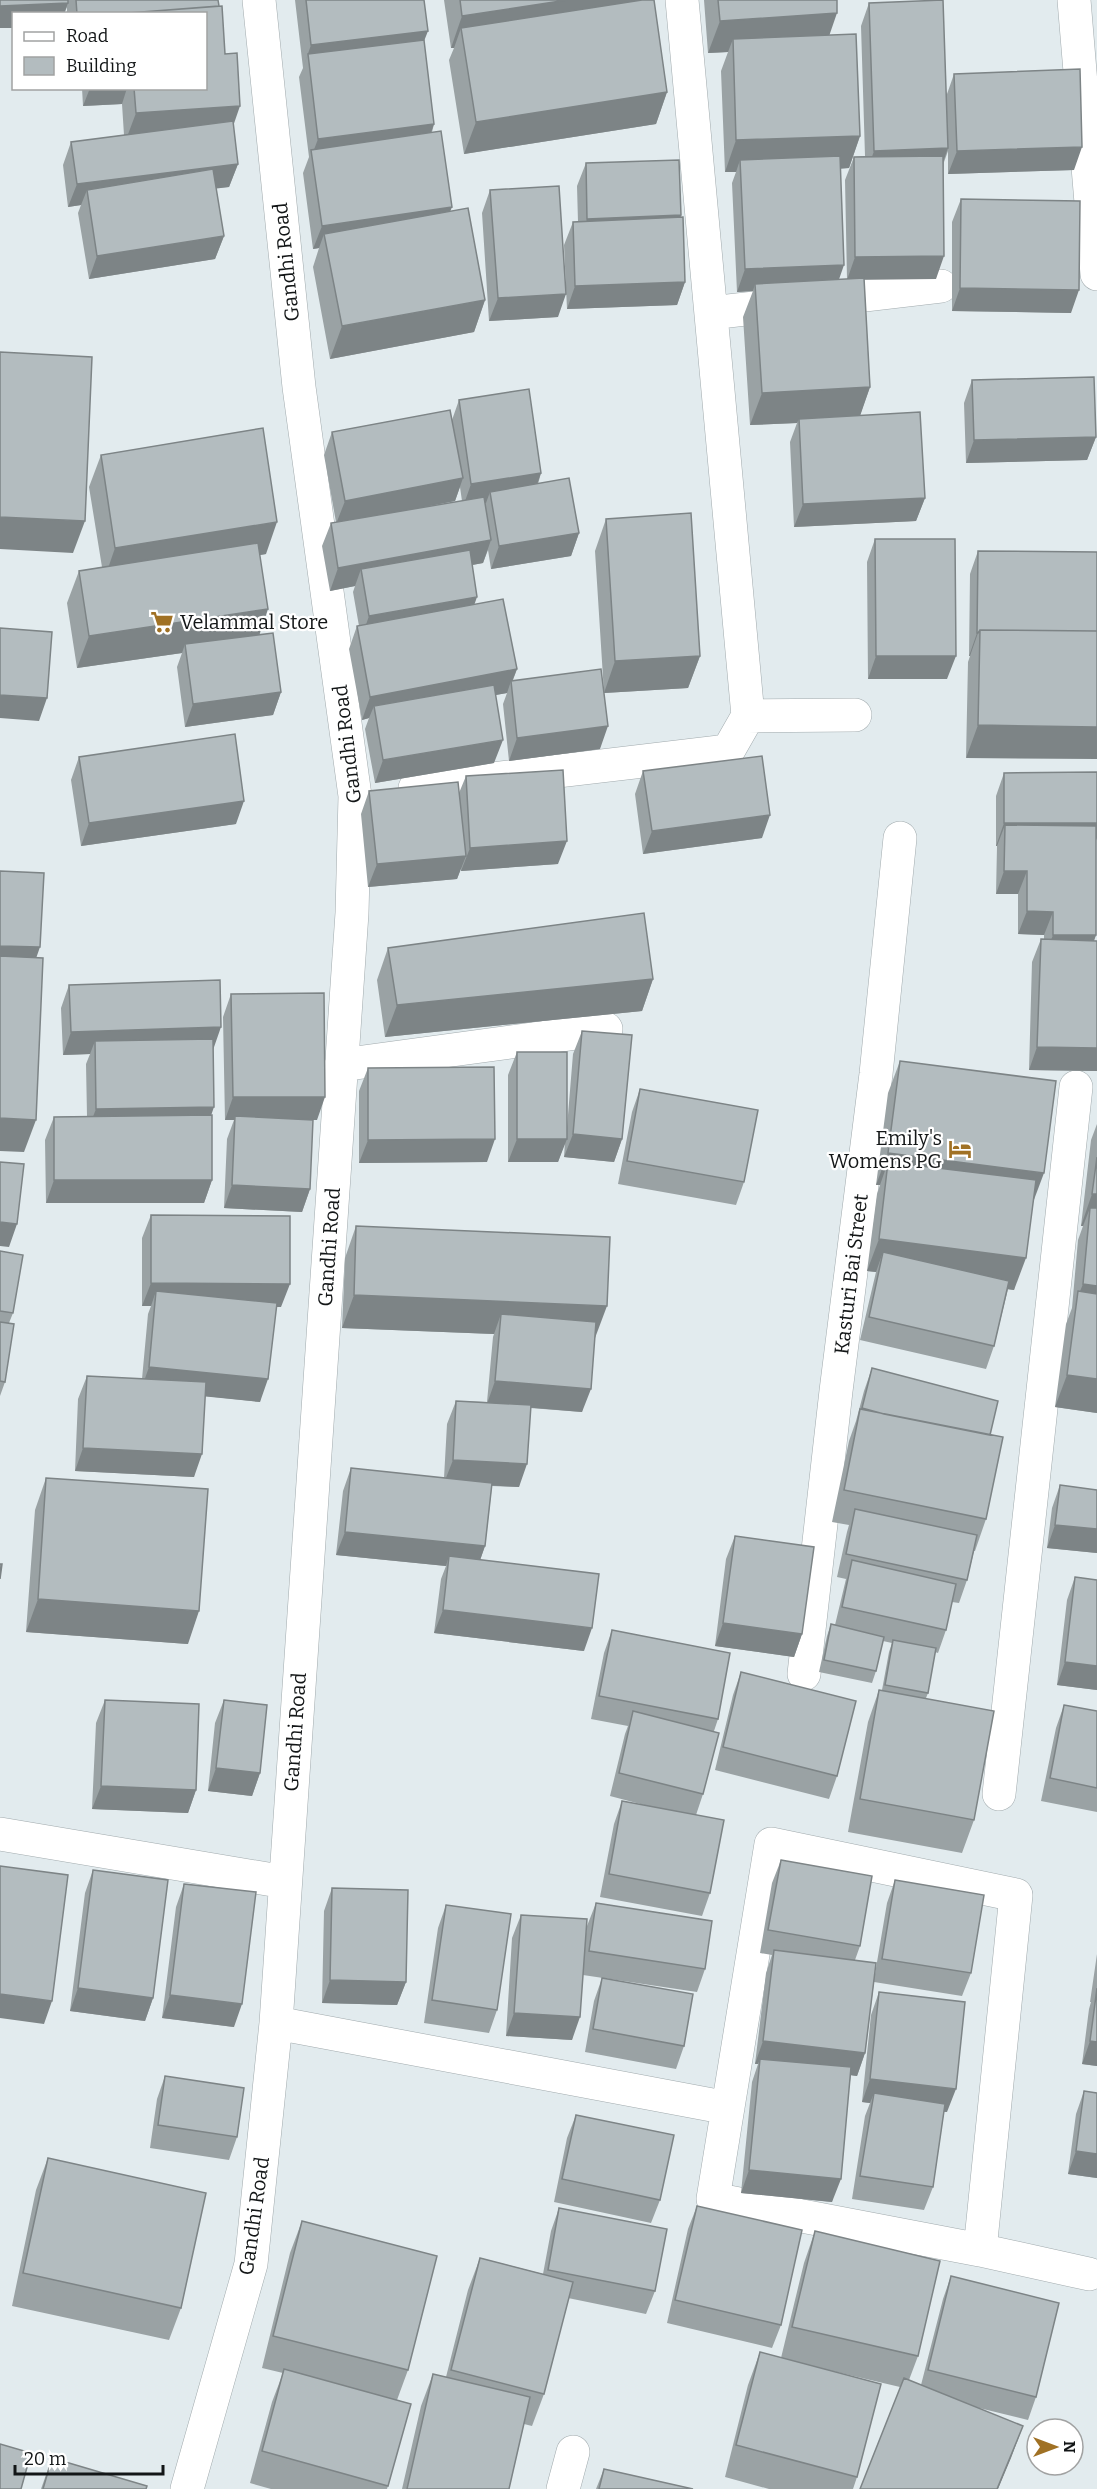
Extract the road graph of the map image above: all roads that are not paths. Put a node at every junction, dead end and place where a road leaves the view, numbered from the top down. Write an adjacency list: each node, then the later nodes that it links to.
1 (259, 0): 9 (street, Gandhi Road)
2 (682, 0): 6 (street)
3 (1074, 0): 4 (street)
4 (1097, 274)
5 (941, 286): 6 (street)
6 (711, 313): 8 (street)
7 (855, 715): 8 (street)
8 (748, 716): 9 (street)
9 (375, 793): 12 (street, Gandhi Road)
10 (900, 838): 13 (street, Kasturi Bai Street)
11 (606, 1029): 12 (street)
12 (341, 1065): 19 (street, Gandhi Road)
13 (876, 1074): 14 (street); 16 (street, Kasturi Bai Street)
14 (911, 1077)
15 (1075, 1086): 17 (street)
16 (804, 1674)
17 (999, 1794)
18 (0, 1834): 19 (street)
19 (285, 1882): 20 (street, Gandhi Road)
20 (276, 2023): 21 (street); 25 (street, Gandhi Road)
21 (728, 2108): 22 (street); 22 (street)
22 (980, 2250): 23 (street)
23 (1089, 2274)
24 (573, 2452): 26 (street)
25 (187, 2489)
26 (563, 2489)

